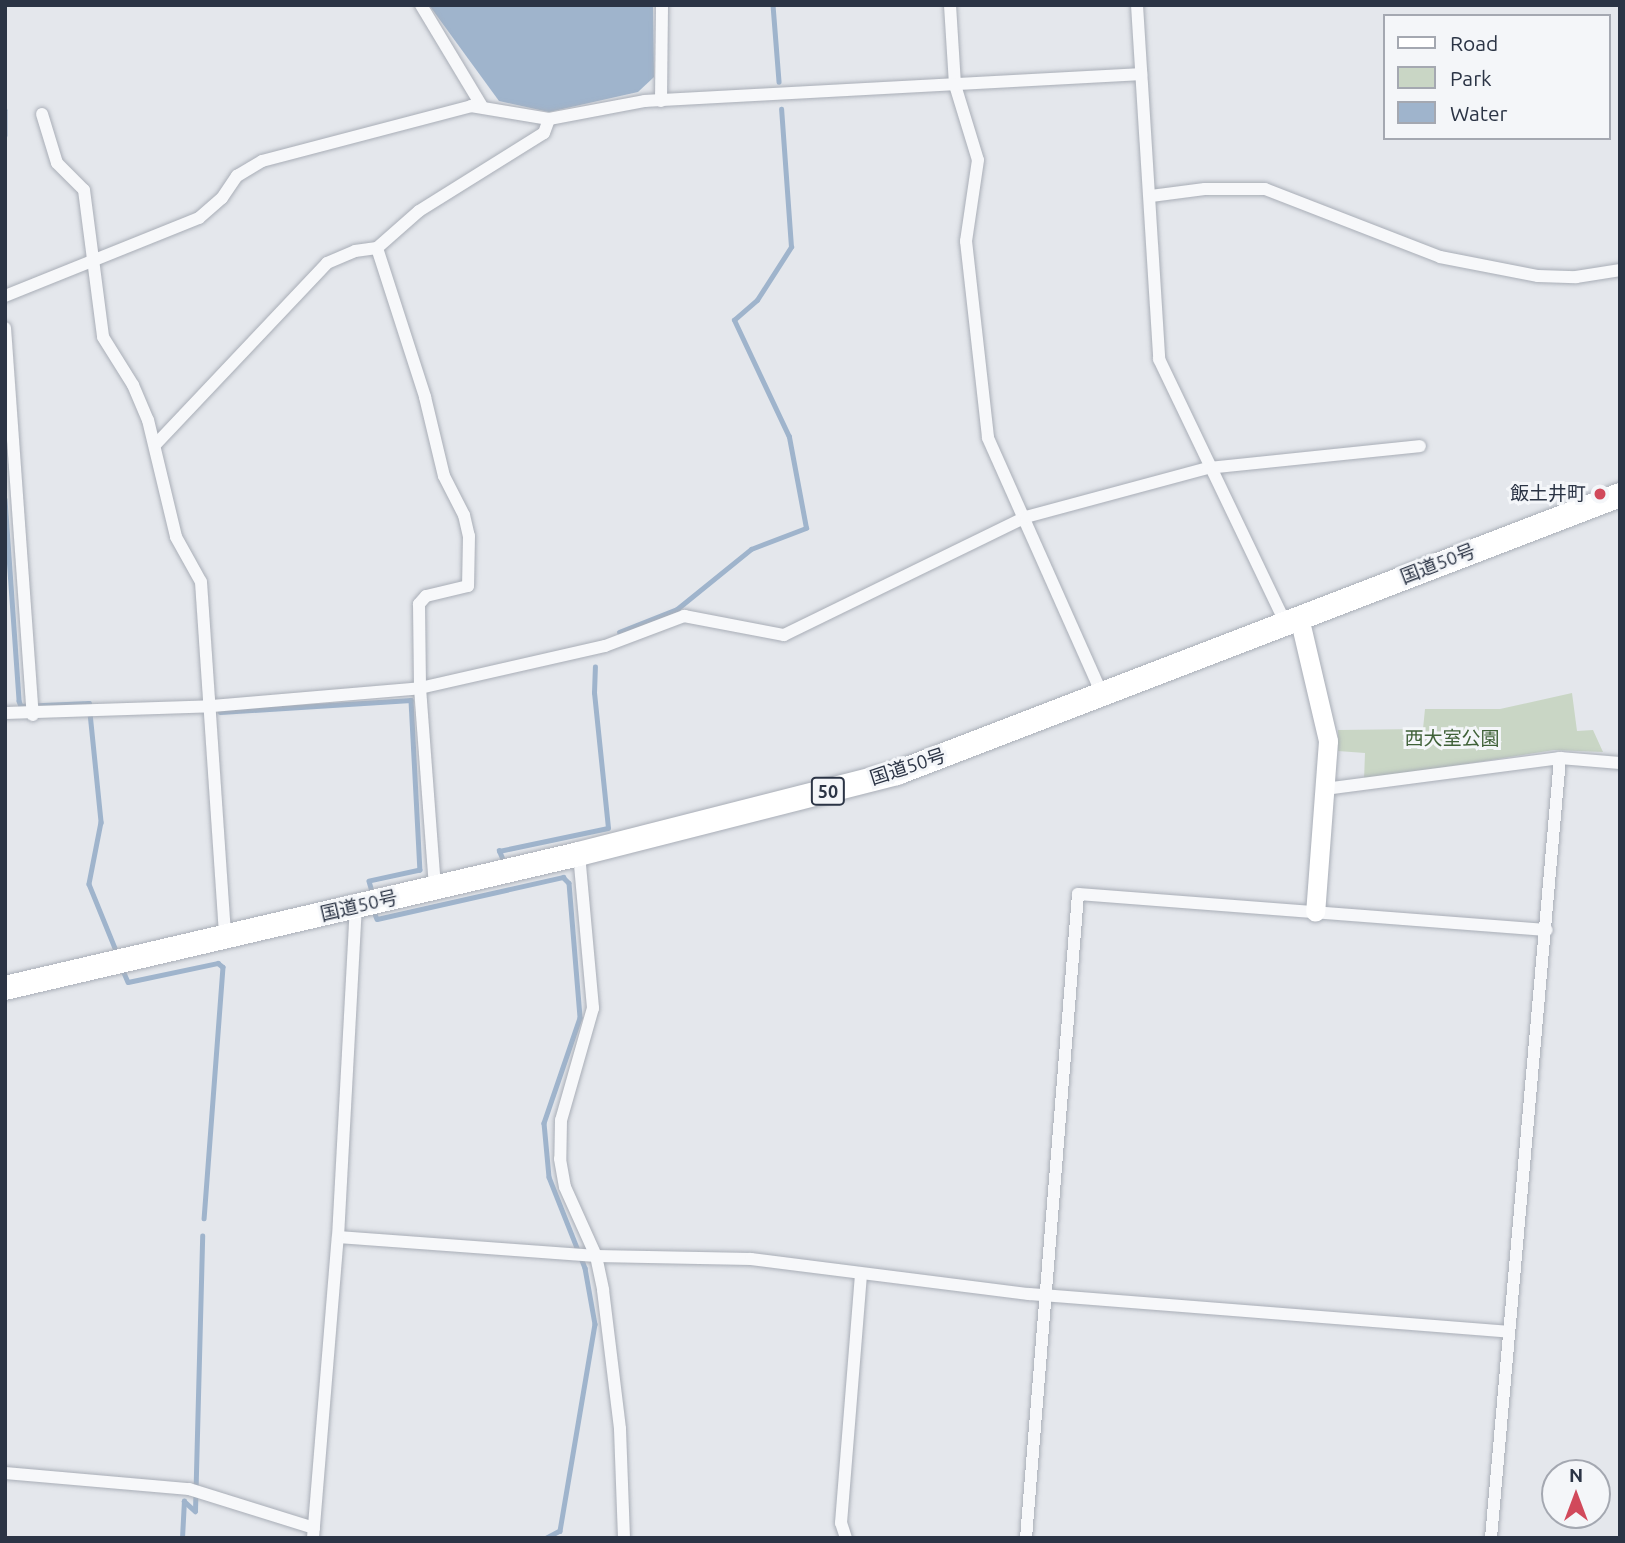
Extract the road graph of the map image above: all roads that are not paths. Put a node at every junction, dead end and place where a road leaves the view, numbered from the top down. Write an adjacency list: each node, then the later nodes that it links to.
1 (421, 5): 8 (street)
2 (663, 5): 7 (street)
3 (950, 5): 6 (street)
4 (1137, 5): 5 (street)
5 (1141, 74): 6 (street); 11 (street)
6 (956, 85): 7 (street); 21 (street)
7 (661, 101): 10 (street)
8 (481, 105): 10 (street); 13 (street)
9 (42, 114): 13 (street)
10 (549, 119): 12 (street)
11 (1150, 196): 14 (street); 19 (street)
12 (377, 248): 17 (street); 23 (street)
13 (93, 262): 15 (street); 17 (street)
14 (1620, 270)
15 (5, 296)
16 (5, 328): 27 (street)
17 (156, 444): 25 (street)
18 (1420, 446): 19 (street)
19 (1208, 468): 21 (street); 22 (street)
20 (1620, 495): 22 (highway, 国道50号 / 50)
21 (1026, 517): 23 (street); 24 (street)
22 (1292, 620): 24 (highway, 国道50号 / 50); 30 (street)
23 (420, 688): 25 (street); 32 (street)
24 (1102, 695): 31 (highway, 国道50号 / 50)
25 (212, 706): 27 (street); 36 (street)
26 (5, 713): 27 (street)
27 (33, 715)
28 (1560, 758): 29 (street); 30 (street); 35 (street)
29 (1620, 763)
30 (1325, 789): 34 (street)
31 (579, 854): 32 (highway, 国道50号 / 50); 39 (street)
32 (435, 888): 33 (highway, 国道50号 / 50)
33 (356, 906): 36 (highway, 国道50号 / 50); 38 (street)
34 (1315, 912): 35 (street); 41 (street)
35 (1547, 930): 42 (street)
36 (225, 936): 37 (highway, 国道50号 / 50)
37 (5, 988)
38 (338, 1237): 39 (street); 44 (street)
39 (596, 1256): 40 (street); 45 (street)
40 (861, 1276): 41 (street); 46 (street)
41 (1046, 1292): 42 (street); 47 (street)
42 (1507, 1332): 48 (street)
43 (5, 1473): 44 (street)
44 (314, 1533)
45 (624, 1538)
46 (845, 1538)
47 (1026, 1538)
48 (1491, 1538)

